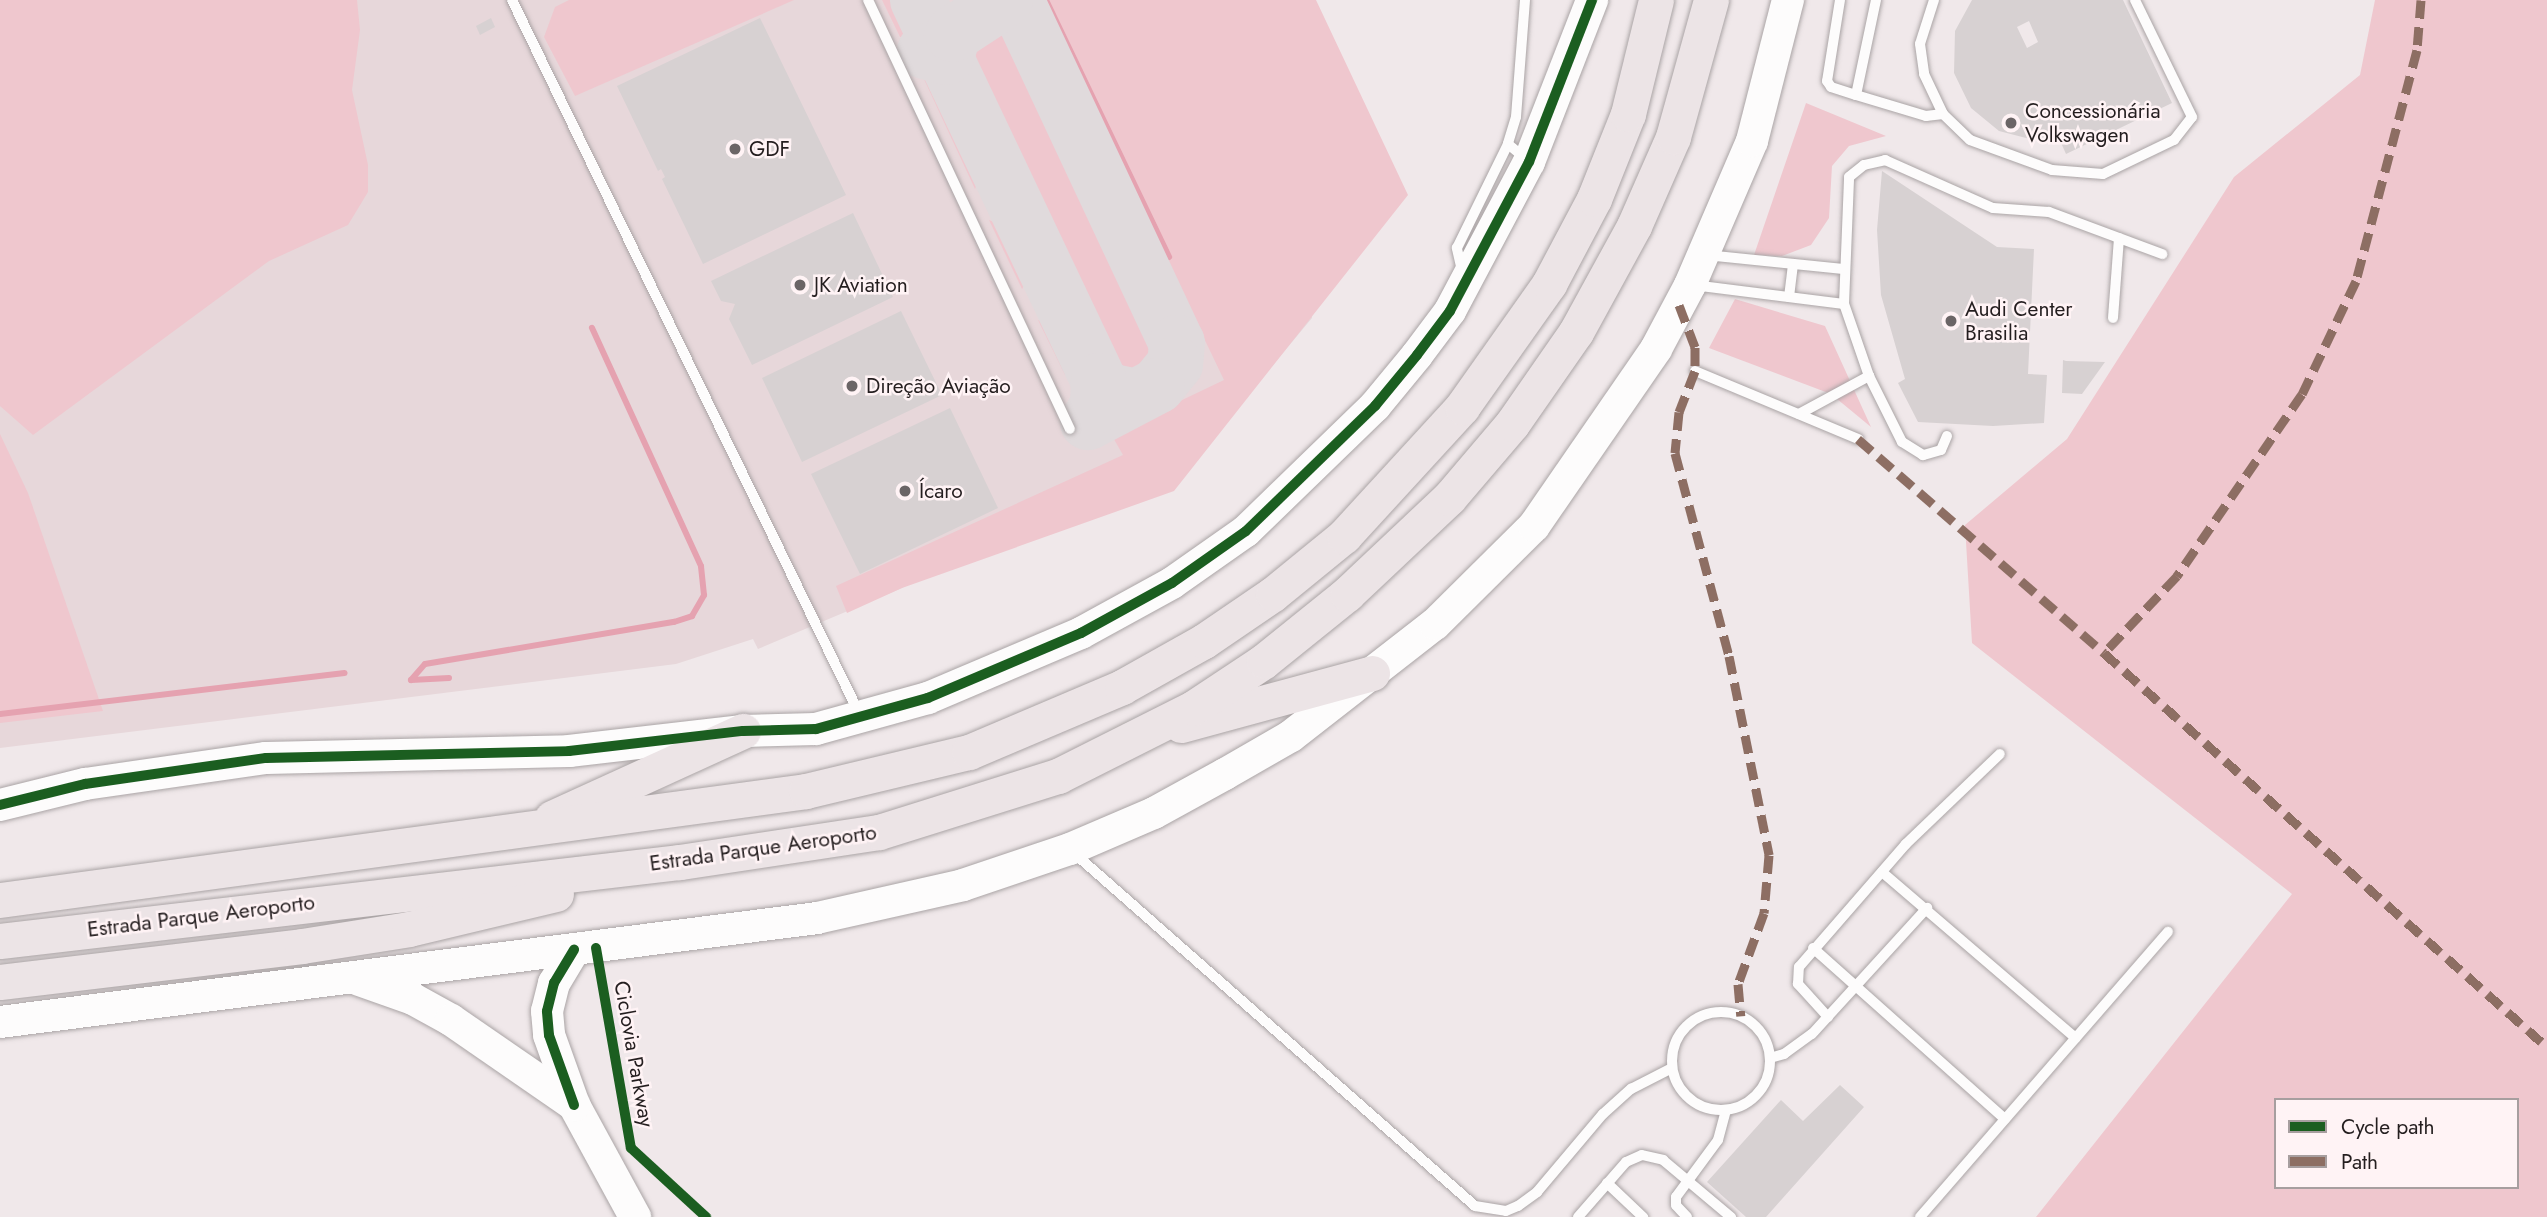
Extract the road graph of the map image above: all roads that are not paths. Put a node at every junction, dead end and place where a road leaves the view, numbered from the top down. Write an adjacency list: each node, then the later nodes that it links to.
1 (512, 0): 31 (lane)
2 (868, 0): 27 (lane)
3 (1525, 0): 14 (lane)
4 (1592, 0): 14 (street)
5 (1656, 0): 36 (main road, Estrada Parque Aeroporto)
6 (1711, 0): 33 (main road, Estrada Parque Aeroporto)
7 (1788, 0): 17 (street)
8 (1840, 0): 12 (lane)
9 (1876, 0): 12 (lane)
10 (1934, 0): 13 (lane)
11 (2135, 0): 13 (lane)
12 (1856, 95): 13 (lane)
13 (1943, 114)
14 (1519, 153): 31 (street)
15 (2119, 238): 16 (lane); 19 (lane); 23 (lane)
16 (2162, 254)
17 (1704, 255): 18 (lane); 20 (street)
18 (1793, 264): 19 (lane); 21 (lane)
19 (1843, 269): 22 (lane)
20 (1690, 285): 21 (lane); 30 (street)
21 (1789, 298): 22 (lane)
22 (1844, 304): 25 (lane)
23 (2113, 318)
24 (1695, 371): 26 (lane)
25 (1869, 376): 26 (lane); 28 (lane)
26 (1799, 414): 29 (lane)
27 (1070, 429)
28 (1947, 436)
29 (1858, 439)
30 (1372, 673): 33 (main road); 37 (street)
31 (862, 719): 32 (street)
32 (743, 731): 35 (street); 36 (main road)
33 (1147, 733): 38 (main road, Estrada Parque Aeroporto)
34 (2000, 754): 39 (lane)
35 (0, 805)
36 (519, 833): 40 (main road, Estrada Parque Aeroporto)
37 (1070, 849): 45 (street); 53 (lane)
38 (681, 862): 43 (main road, Estrada Parque Aeroporto); 47 (main road)
39 (1882, 872): 41 (lane); 44 (lane)
40 (0, 900)
41 (1927, 908): 48 (lane); 51 (lane)
42 (2168, 932): 51 (lane)
43 (0, 941)
44 (1813, 948): 48 (lane); 49 (lane)
45 (574, 950): 46 (street); 54 (street)
46 (345, 976): 50 (street); 54 (street)
47 (0, 982)
48 (1856, 989): 49 (lane); 56 (lane)
49 (1828, 1017): 52 (lane)
50 (0, 1022)
51 (2076, 1038): 56 (lane)
52 (1770, 1058): 53 (lane); 55 (lane)
53 (1672, 1068): 55 (lane)
54 (574, 1105): 59 (street)
55 (1726, 1111): 57 (lane)
56 (2005, 1119): 64 (lane)
57 (1689, 1179): 58 (lane); 62 (lane); 63 (lane)
58 (1607, 1183): 60 (lane); 61 (lane)
59 (635, 1217)
60 (1578, 1217)
61 (1643, 1217)
62 (1687, 1217)
63 (1731, 1217)
64 (1920, 1217)

